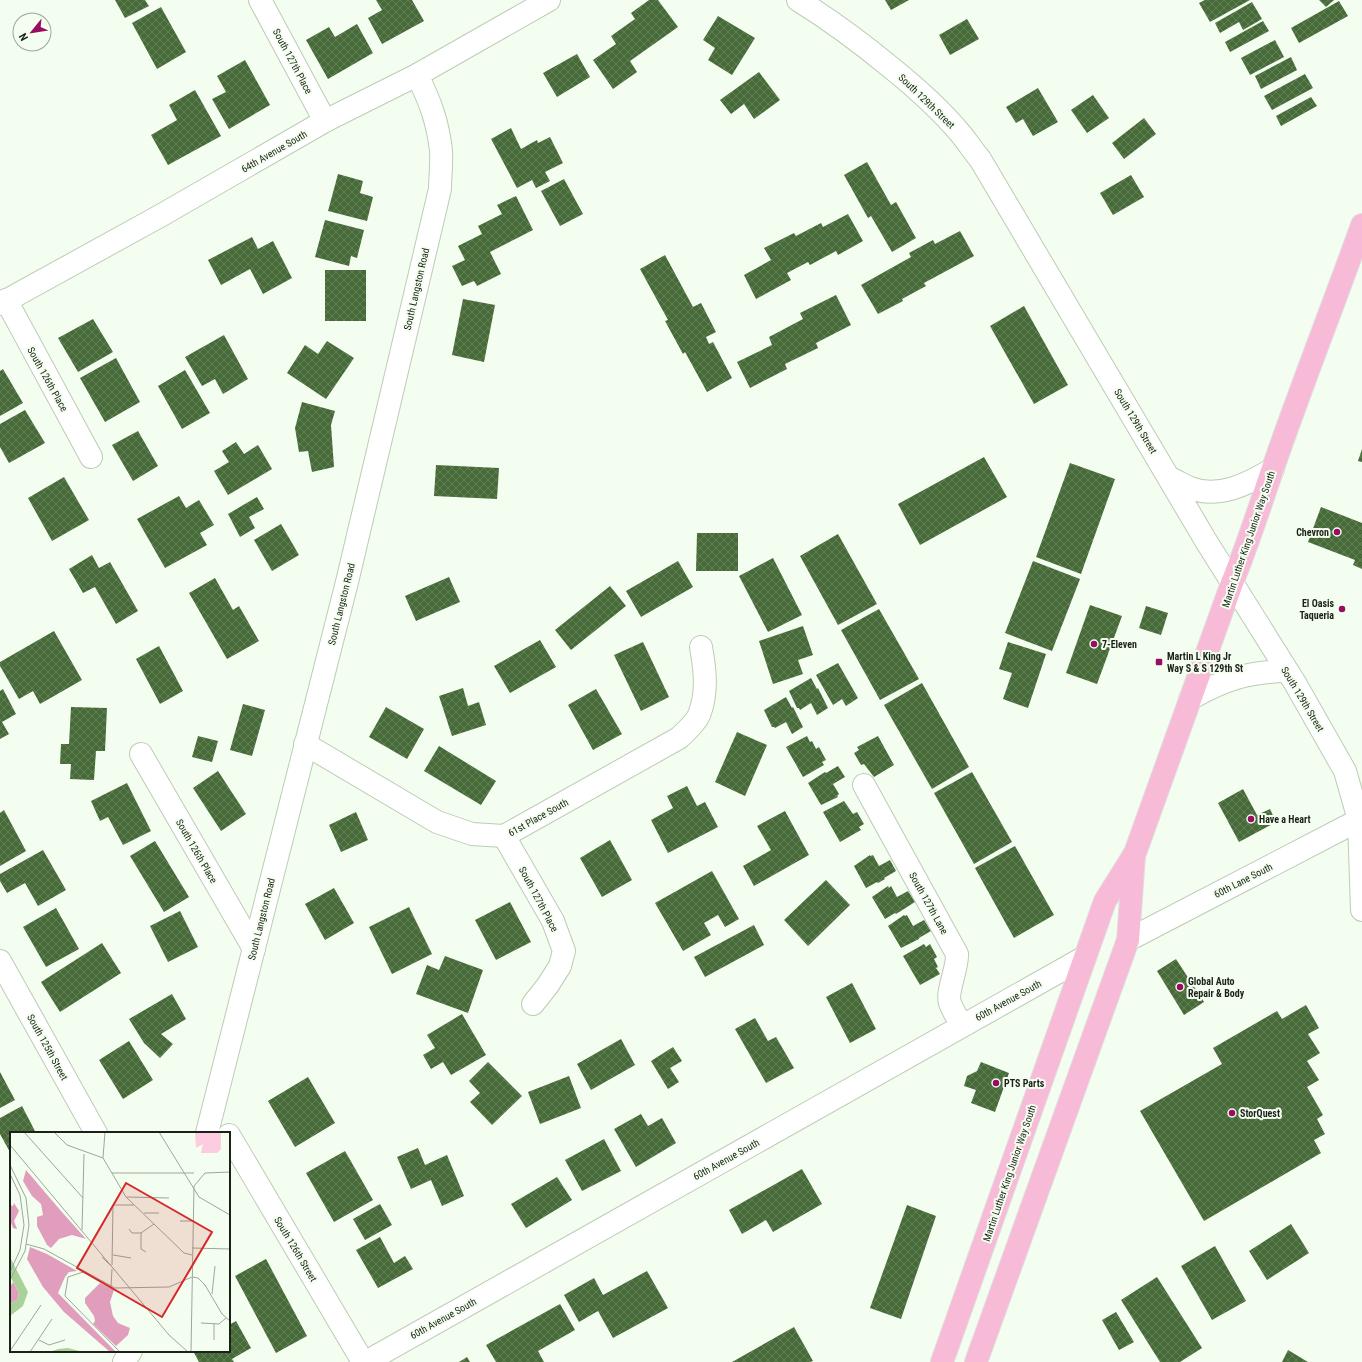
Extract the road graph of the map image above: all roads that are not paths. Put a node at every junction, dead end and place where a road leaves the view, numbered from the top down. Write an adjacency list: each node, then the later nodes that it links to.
1 (260, 0): 5 (street, South 127th Place)
2 (549, 0): 4 (street, 64th Avenue South)
3 (798, 0): 10 (street, South 129th Street)
4 (417, 75): 5 (street, 64th Avenue South); 15 (street, South Langston Road)
5 (325, 121): 7 (street, 64th Avenue South)
6 (1362, 225): 9 (main road, Martin Luther King Junior Way South)
7 (3, 302): 8 (street, South 126th Place)
8 (91, 457)
9 (1273, 469): 10 (street); 11 (main road, Martin Luther King Junior Way South)
10 (1170, 478): 11 (street, South 129th Street)
11 (1232, 583): 13 (street, South 129th Street); 14 (main road, Martin Luther King Junior Way South)
12 (701, 647): 19 (street, 61st Place South)
13 (1287, 671): 14 (street); 18 (street, South 129th Street)
14 (1190, 699): 20 (main road, Martin Luther King Junior Way South)
15 (305, 744): 19 (street, 61st Place South); 23 (street, South Langston Road)
16 (141, 754): 23 (street, South 126th Place)
17 (864, 785): 27 (street, South 127th Lane)
18 (1359, 820): 21 (street, South 129th Street); 22 (street, 60th Lane South)
19 (504, 836): 26 (street, South 127th Place)
20 (1134, 853): 22 (main road, Martin Luther King Junior Way South); 24 (main road, Martin Luther King Junior Way South)
21 (1362, 910)
22 (1128, 940): 38 (main road, Martin Luther King Junior Way South)
23 (254, 949): 28 (street, South Langston Road)
24 (1085, 956): 27 (street, 60th Avenue South); 37 (main road, Martin Luther King Junior Way South)
25 (0, 961): 29 (street, South 125th Street)
26 (534, 1004)
27 (962, 1026): 36 (street, 60th Avenue South)
28 (214, 1109): 30 (street, South Langston Road); 31 (street, South 126th Street)
29 (95, 1132)
30 (207, 1132)
31 (227, 1132)
32 (230, 1137): 35 (street, South 126th Street)
33 (130, 1352): 34 (street)
34 (124, 1362)
35 (363, 1362)
36 (366, 1362)
37 (942, 1362)
38 (976, 1362)

